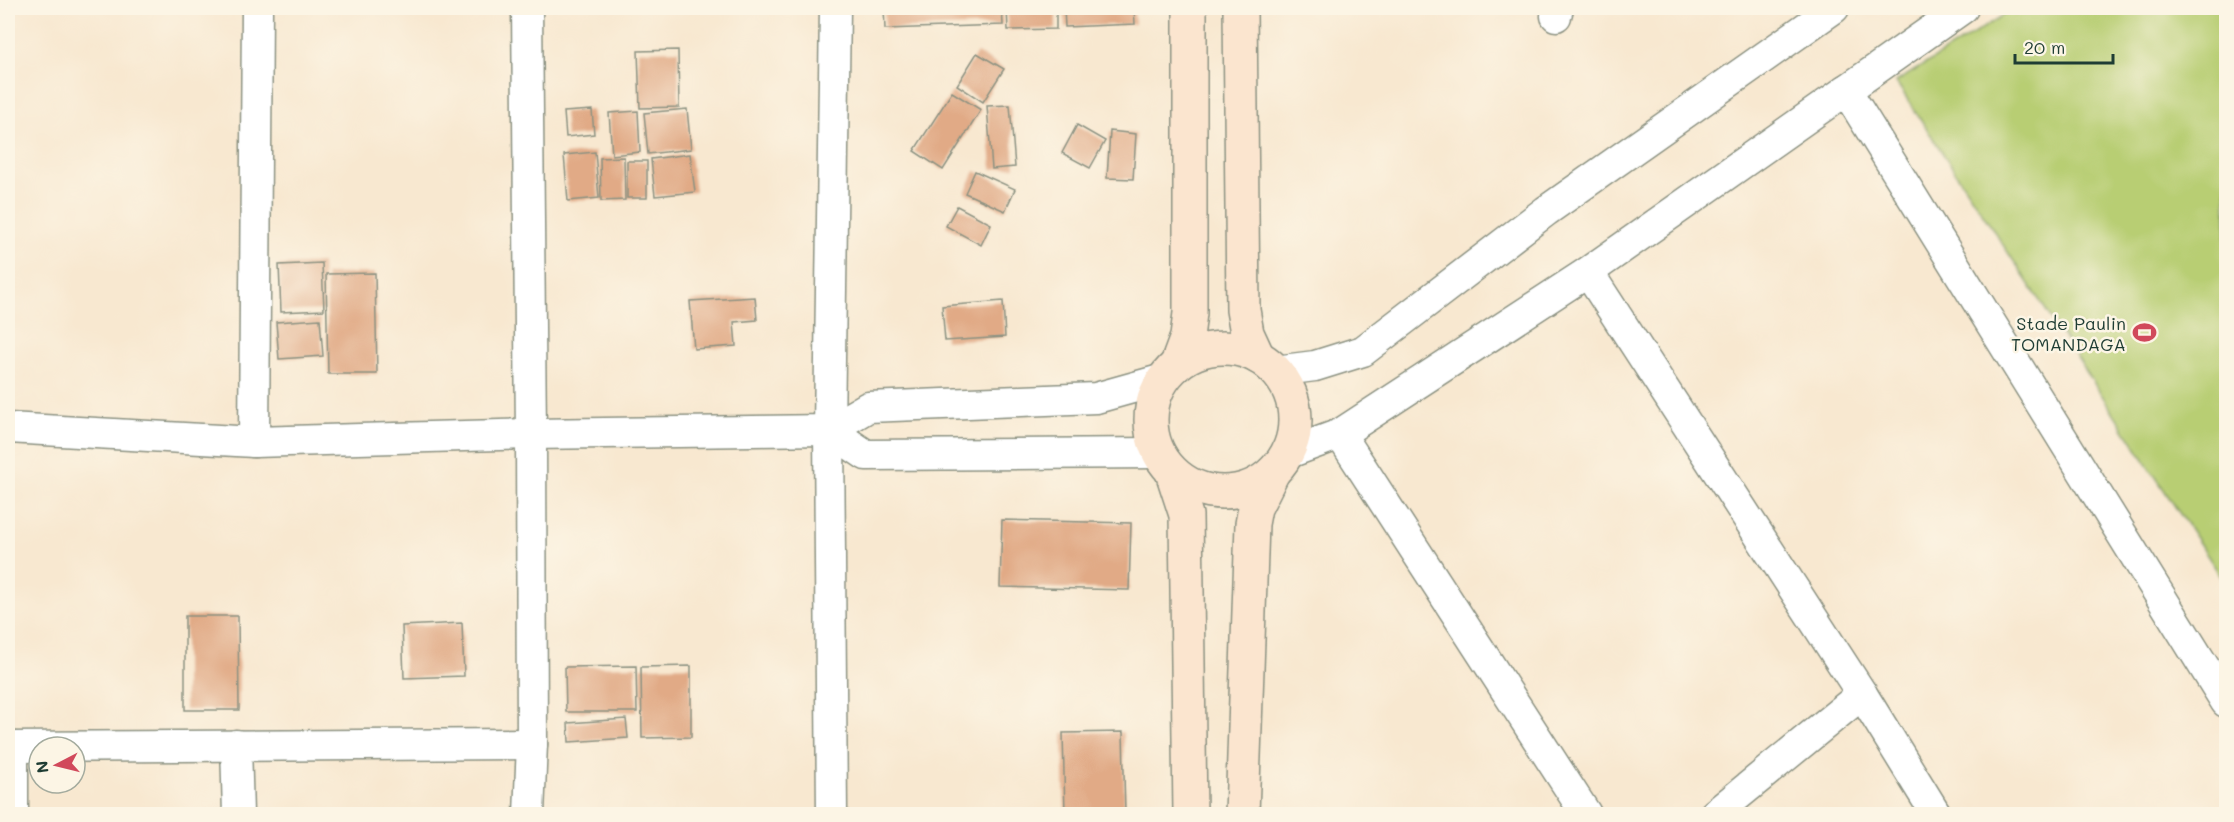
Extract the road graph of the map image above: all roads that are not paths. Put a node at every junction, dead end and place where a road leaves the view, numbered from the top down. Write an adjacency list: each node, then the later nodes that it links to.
1 (257, 8): 16 (street)
2 (527, 8): 14 (street)
3 (835, 8): 13 (street)
4 (1190, 8): 11 (street)
5 (1240, 8): 10 (street)
6 (1834, 8): 10 (street)
7 (1963, 8): 8 (street)
8 (1846, 90): 9 (street); 20 (street)
9 (1588, 272): 15 (street); 19 (street)
10 (1266, 364): 11 (street); 18 (street)
11 (1171, 371): 13 (street); 17 (street)
12 (8, 428): 16 (street)
13 (829, 430): 14 (street); 17 (street); 27 (street)
14 (531, 434): 16 (street); 21 (street)
15 (1340, 434): 18 (street); 30 (street)
16 (254, 442)
17 (1166, 463): 18 (street); 28 (street)
18 (1280, 463): 29 (street)
19 (1862, 694): 31 (street); 32 (street)
20 (2226, 702)
21 (532, 744): 22 (street); 26 (street)
22 (236, 745): 23 (street); 25 (street)
23 (10, 747): 24 (street)
24 (13, 814)
25 (238, 814)
26 (529, 814)
27 (832, 814)
28 (1190, 814)
29 (1242, 814)
30 (1586, 814)
31 (1715, 814)
32 (1936, 814)

